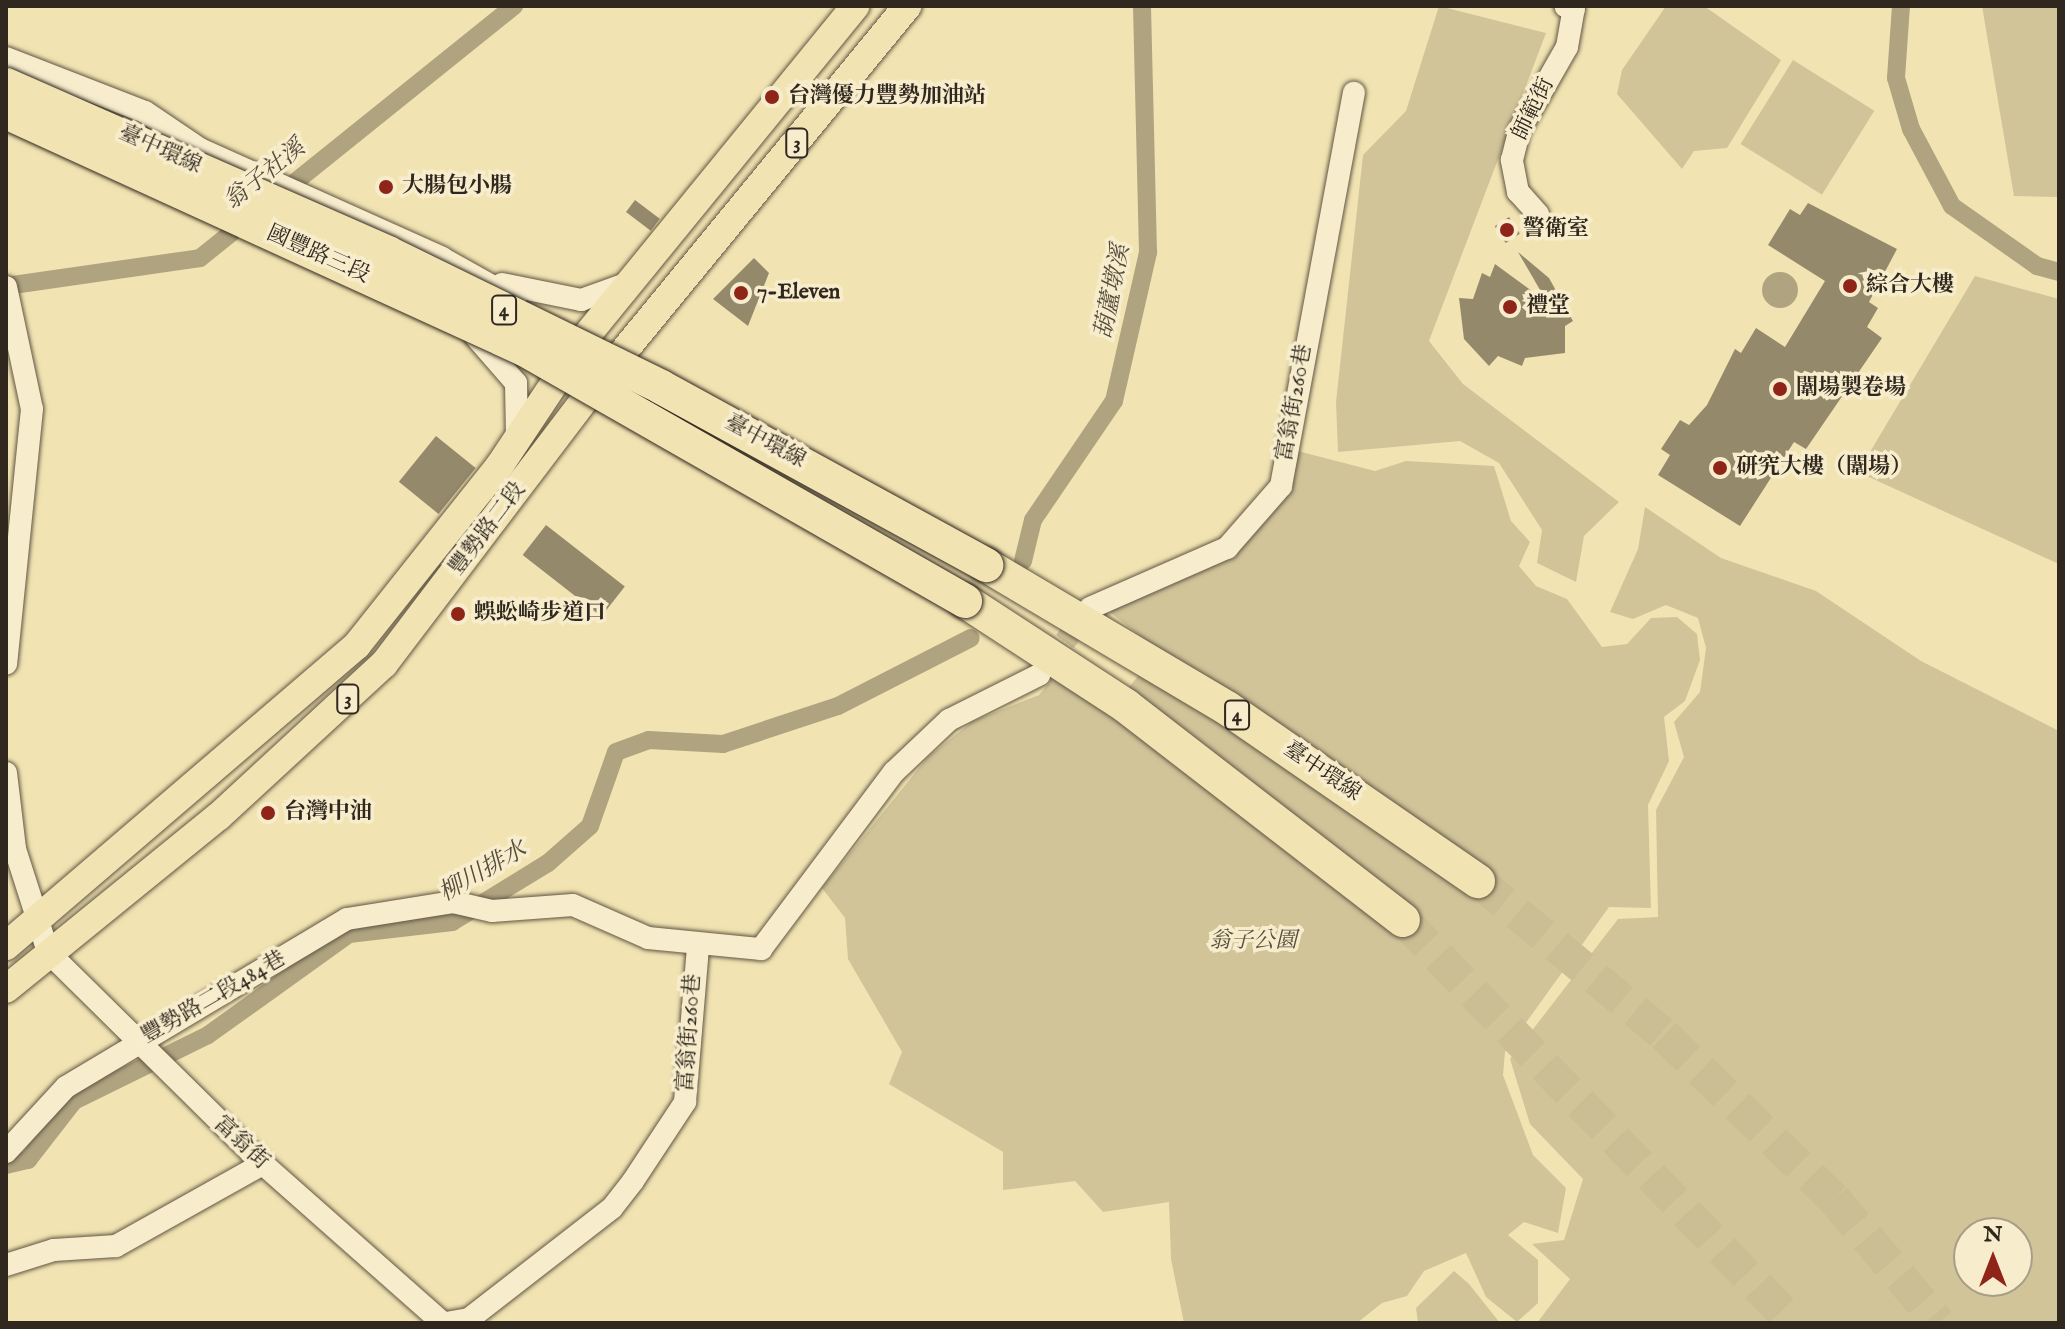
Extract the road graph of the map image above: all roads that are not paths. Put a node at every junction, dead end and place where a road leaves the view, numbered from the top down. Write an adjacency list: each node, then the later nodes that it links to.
1 (855, 6): 10 (main road, 豐勢路二段 / 3)
2 (907, 6): 15 (main road, 豐勢路二段 / 3)
3 (1565, 6): 9 (street, 師範街)
4 (6, 58): 8 (street)
5 (6, 83): 8 (street); 23 (highway, 臺中環線 / 4, bridge)
6 (1354, 93): 19 (street, 富翁街260巷)
7 (6, 115): 13 (street, 國豐路三段, bridge); 25 (highway, 臺中環線 / 4, bridge)
8 (200, 149): 11 (street)
9 (1538, 214)
10 (639, 273): 11 (street); 14 (main road, 豐勢路二段 / 3)
11 (483, 280): 14 (street)
12 (7, 291): 20 (street)
13 (454, 317): 16 (street, 國豐路三段); 18 (street, 國豐路三段)
14 (583, 340): 15 (street); 16 (main road, 豐勢路二段 / 3)
15 (622, 356): 17 (main road, 豐勢路二段 / 3)
16 (559, 373): 17 (street, 國豐路三段); 18 (main road, 豐勢路二段 / 3)
17 (592, 390): 28 (main road, 豐勢路二段 / 3)
18 (515, 442): 24 (main road, 豐勢路二段 / 3)
19 (1090, 608)
20 (6, 664)
21 (1039, 675): 27 (street, 富翁街260巷)
22 (6, 773): 24 (street)
23 (1478, 881)
24 (35, 919): 26 (main road, 豐勢路二段 / 3); 28 (street)
25 (1403, 920)
26 (6, 946)
27 (698, 947): 30 (street, 豐勢路二段484巷); 34 (street, 富翁街260巷)
28 (48, 952): 29 (main road, 豐勢路二段 / 3); 30 (street, 富翁街)
29 (6, 989)
30 (142, 1050): 31 (street, 豐勢路二段484巷); 32 (street, 富翁街)
31 (6, 1152)
32 (263, 1164): 33 (street); 34 (street, 富翁街)
33 (6, 1265)
34 (444, 1323)

